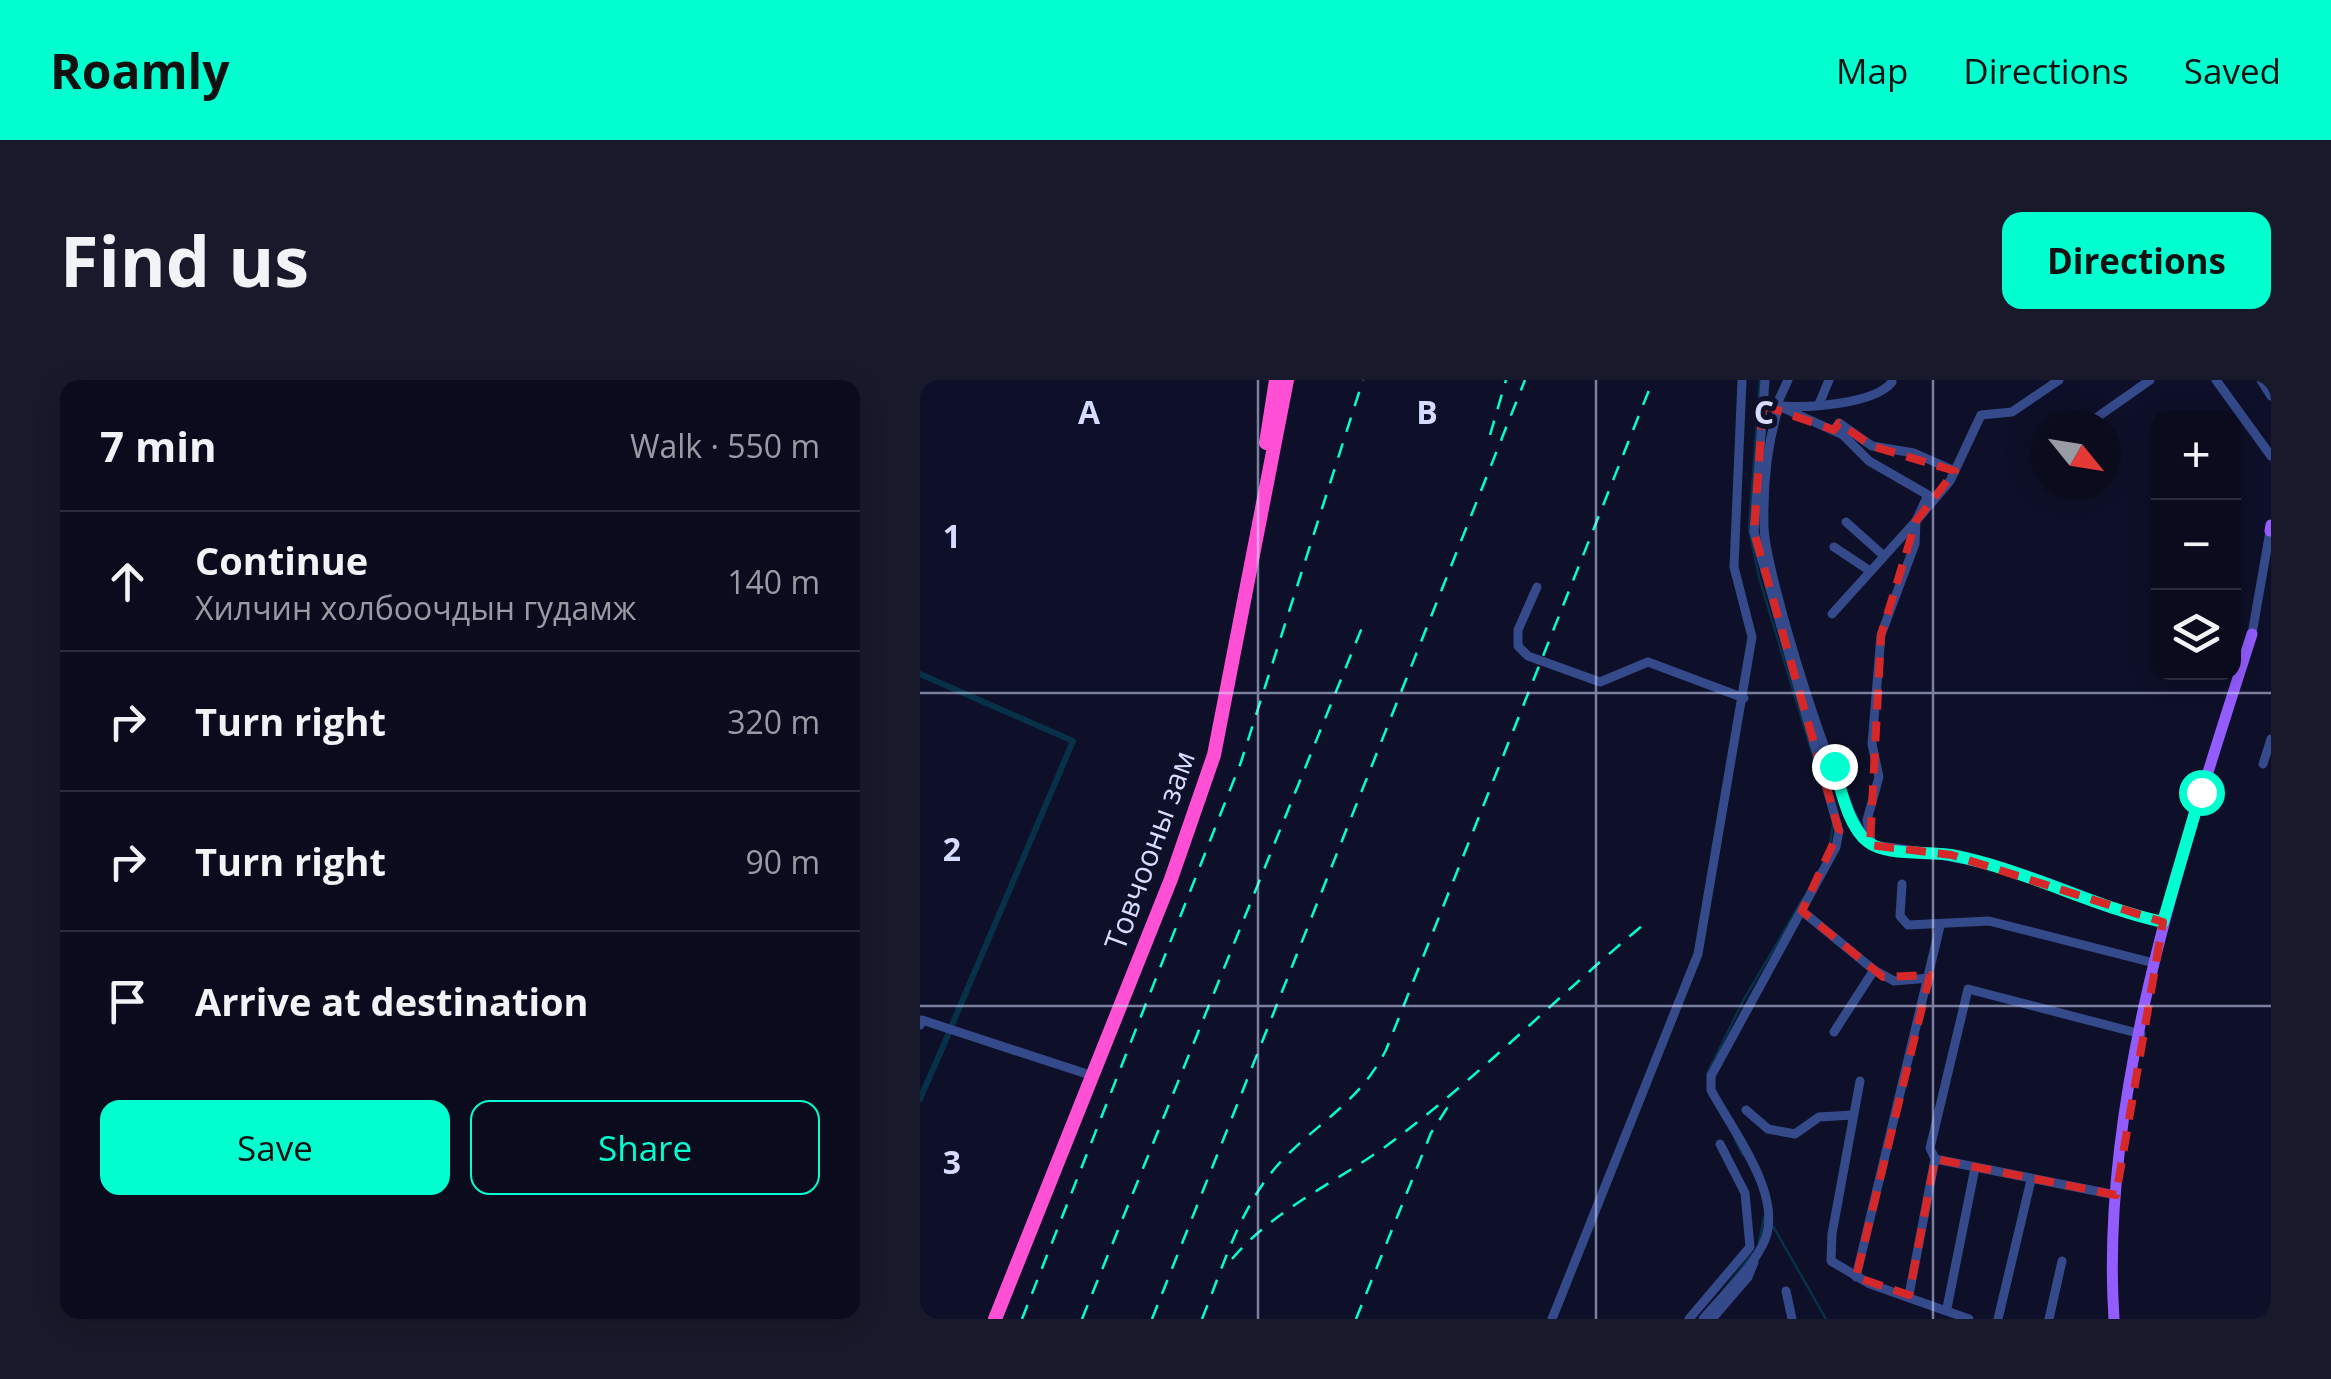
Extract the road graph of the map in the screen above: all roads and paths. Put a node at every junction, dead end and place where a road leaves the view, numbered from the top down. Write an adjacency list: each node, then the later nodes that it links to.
1 (1276, 380): 43 (highway, Товчооны зам)
2 (1287, 380): 59 (highway, Товчооны зам)
3 (1742, 380): 29 (street)
4 (1765, 380): 14 (street)
5 (1788, 380): 15 (street)
6 (1829, 380): 13 (street)
7 (2059, 380): 19 (street)
8 (2150, 380): 16 (street)
9 (2216, 380): 18 (street)
10 (2261, 380): 12 (street)
11 (1892, 382): 13 (street)
12 (2271, 396)
13 (1819, 404): 15 (street)
14 (1763, 405): 15 (street); 34 (street)
15 (1779, 406): 17 (street); 32 (street)
16 (2107, 410)
17 (1834, 430): 19 (street); 20 (street)
18 (2271, 456)
19 (1955, 471): 20 (street)
20 (1916, 521): 24 (street); 32 (street)
21 (1846, 522): 24 (street)
22 (2270, 528): 28 (street)
23 (1834, 548): 25 (street)
24 (1883, 555): 25 (street)
25 (1870, 570): 27 (street)
26 (1537, 587): 29 (street)
27 (1832, 614)
28 (2252, 634): 35 (main road)
29 (1744, 698): 60 (street)
30 (2271, 739): 31 (street)
31 (2263, 764)
32 (1872, 846): 35 (street)
33 (1902, 884): 36 (street)
34 (1802, 912): 38 (street); 52 (street)
35 (2163, 922): 37 (main road)
36 (1940, 926): 37 (street); 39 (street)
37 (2154, 962): 42 (main road)
38 (1874, 970): 39 (street); 41 (street)
39 (1929, 978): 54 (street)
40 (920, 1026): 43 (street)
41 (1834, 1032)
42 (2142, 1034): 48 (street); 51 (main road)
43 (1084, 1074): 58 (highway, Товчооны зам)
44 (1860, 1082): 46 (street)
45 (1746, 1110): 46 (street)
46 (1853, 1115): 54 (street)
47 (1720, 1144): 61 (street)
48 (1935, 1159): 49 (street); 56 (street)
49 (1975, 1168): 50 (street); 57 (street)
50 (2031, 1180): 51 (street); 66 (street)
51 (2116, 1195): 68 (main road)
52 (1756, 1255): 62 (street); 63 (street)
53 (2062, 1261): 67 (street)
54 (1856, 1277): 56 (street)
55 (1786, 1291): 64 (street)
56 (1909, 1294): 57 (street)
57 (1947, 1308): 65 (street)
58 (986, 1319)
59 (995, 1319)
60 (1552, 1319)
61 (1690, 1319)
62 (1703, 1319)
63 (1712, 1319)
64 (1792, 1319)
65 (1970, 1319)
66 (1998, 1319)
67 (2049, 1319)
68 (2114, 1319)

